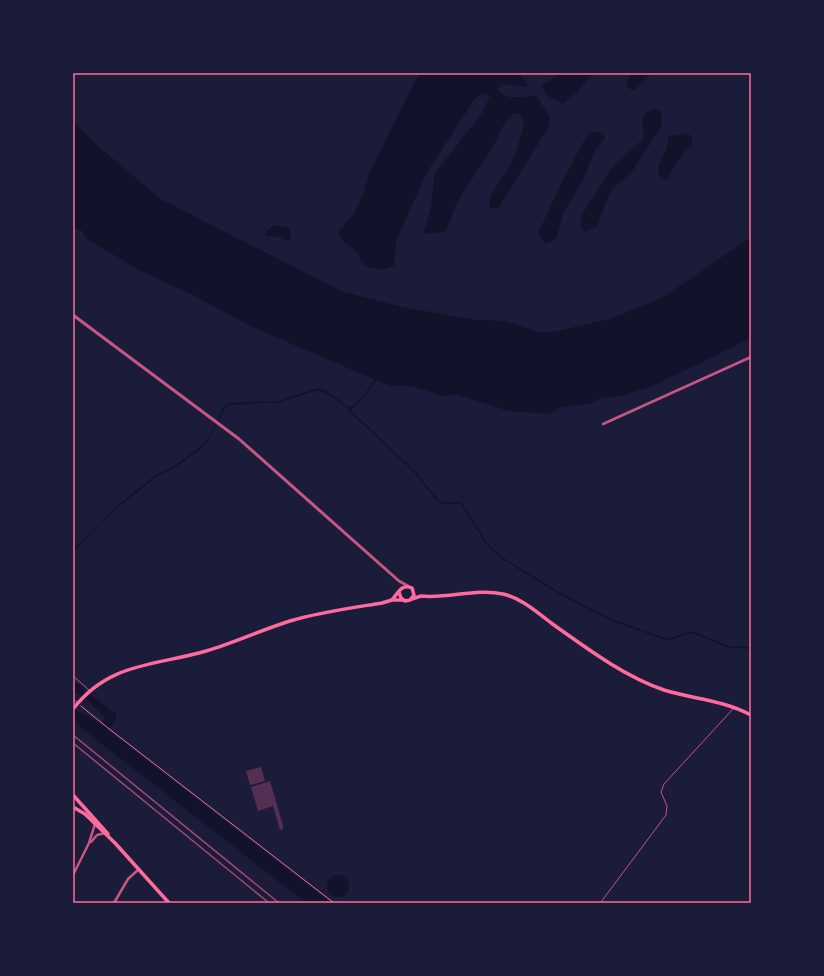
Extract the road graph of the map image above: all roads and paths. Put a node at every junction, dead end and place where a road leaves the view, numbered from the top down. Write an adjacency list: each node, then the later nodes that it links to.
1 (73, 315): 4 (street)
2 (751, 357): 3 (street)
3 (603, 424)
4 (399, 581): 5 (street); 7 (street)
5 (408, 586): 6 (main road); 7 (main road)
6 (413, 589): 8 (main road); 9 (main road)
7 (399, 591): 10 (main road); 11 (main road)
8 (421, 596): 9 (main road); 16 (main road)
9 (412, 599): 11 (main road)
10 (392, 600): 11 (main road); 13 (main road)
11 (403, 600)
12 (73, 676): 13 (lane)
13 (88, 691): 15 (main road)
14 (73, 699): 15 (lane)
15 (77, 703): 17 (main road); 30 (path)
16 (734, 707): 18 (main road); 27 (lane)
17 (73, 709)
18 (751, 715)
19 (73, 795): 24 (main road)
20 (73, 807): 21 (main road)
21 (95, 824): 22 (main road); 23 (street)
22 (105, 833): 23 (street); 24 (main road)
23 (89, 843): 26 (street)
24 (115, 843): 25 (main road)
25 (139, 869): 28 (street); 29 (main road)
26 (73, 875)
27 (601, 902)
28 (114, 903)
29 (169, 903)
30 (334, 903)

